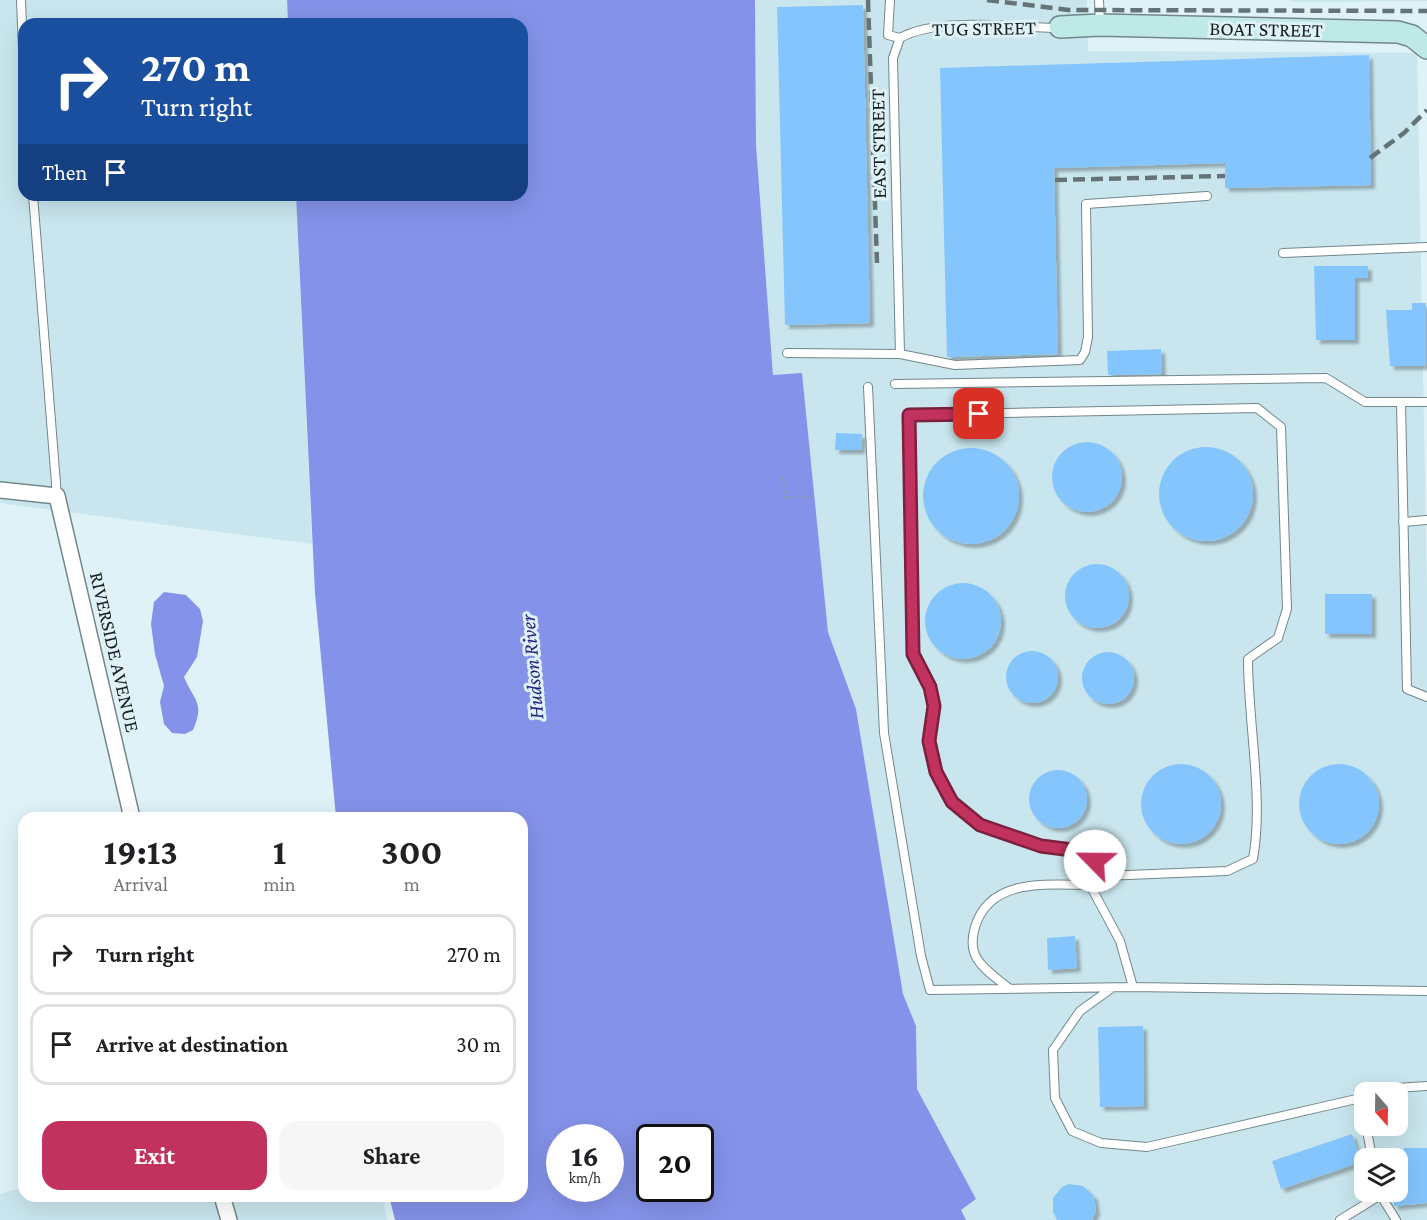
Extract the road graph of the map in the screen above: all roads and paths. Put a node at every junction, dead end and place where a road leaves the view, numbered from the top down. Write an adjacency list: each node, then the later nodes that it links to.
1 (21, 0): 4 (lane)
2 (890, 0): 7 (lane)
3 (1099, 0): 5 (lane)
4 (22, 18)
5 (1100, 25): 6 (street, TUG STREET); 8 (street, BOAT STREET)
6 (1057, 28): 7 (lane, TUG STREET)
7 (900, 38): 14 (lane, EAST STREET)
8 (1427, 48)
9 (1207, 196): 14 (lane)
10 (33, 201): 21 (lane, RIVERSIDE AVENUE)
11 (1427, 247): 12 (lane)
12 (1283, 253)
13 (787, 352): 14 (lane)
14 (900, 354)
15 (895, 384): 17 (lane)
16 (868, 387): 31 (lane)
17 (1401, 402): 18 (lane); 24 (lane)
18 (1427, 402)
19 (783, 478): 22 (path)
20 (0, 490): 21 (street)
21 (57, 496): 26 (street, RIVERSIDE AVENUE)
22 (814, 496)
23 (1427, 520): 24 (lane)
24 (1403, 522): 25 (lane)
25 (1427, 697)
26 (131, 812)
27 (1103, 876): 27 (lane); 28 (lane)
28 (1090, 885): 30 (lane); 31 (lane)
29 (1113, 987): 30 (lane); 31 (lane); 35 (lane)
30 (1133, 987): 32 (lane)
31 (1010, 989)
32 (1427, 991)
33 (1427, 1086): 34 (lane)
34 (1408, 1087)
35 (1354, 1100)
36 (224, 1202): 39 (street)
37 (1366, 1202): 40 (lane)
38 (1384, 1202): 41 (lane)
39 (229, 1220)
40 (1340, 1220)
41 (1396, 1220)

